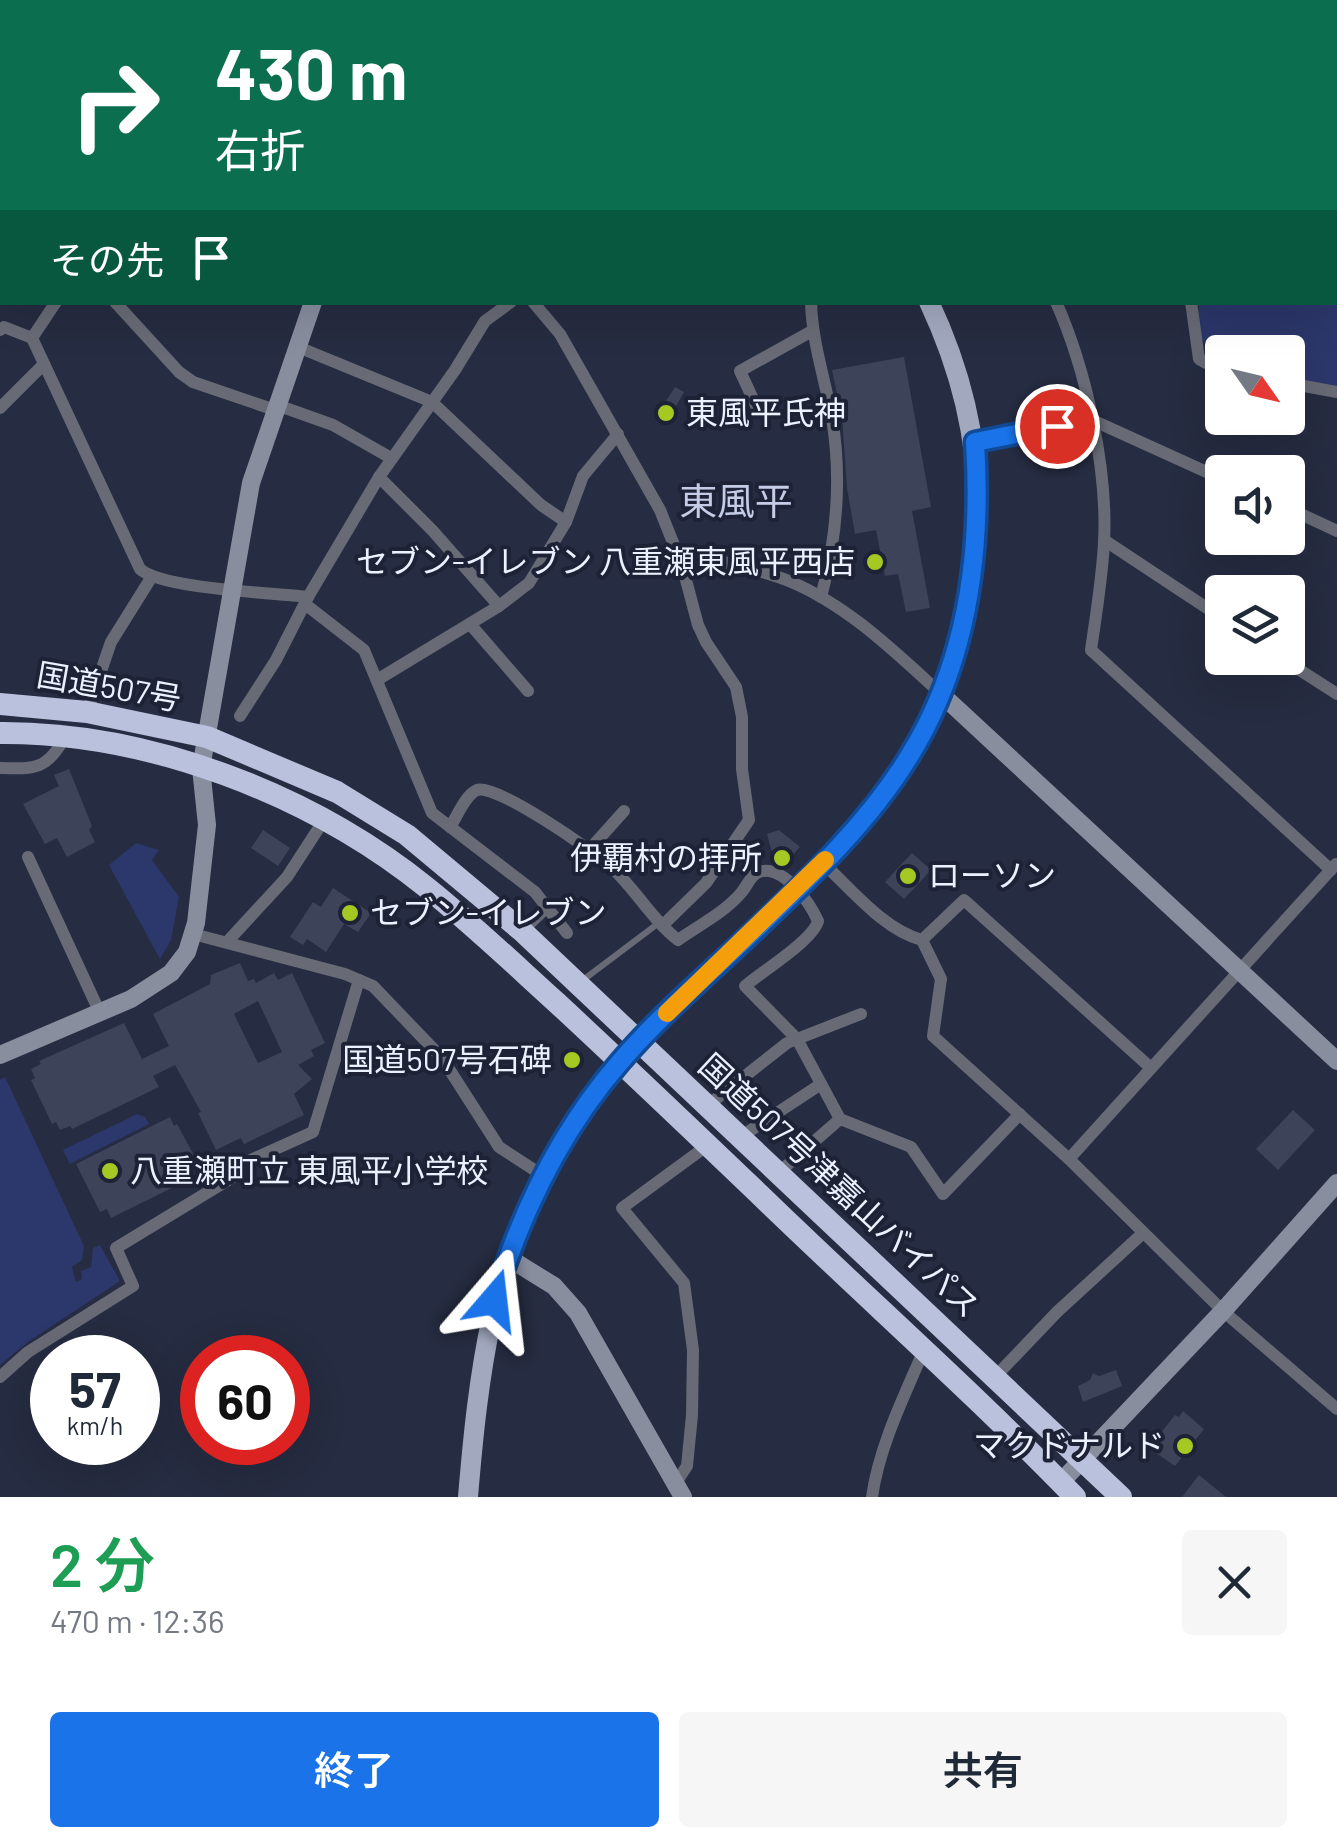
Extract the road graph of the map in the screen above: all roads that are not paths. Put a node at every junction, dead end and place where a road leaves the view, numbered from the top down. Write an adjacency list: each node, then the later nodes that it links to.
1 (52, 305): 12 (street)
2 (117, 305): 20 (street)
3 (313, 305): 13 (street)
4 (507, 305): 18 (street)
5 (535, 305): 23 (street)
6 (811, 305): 11 (street)
7 (931, 305): 24 (main road)
8 (1057, 305): 22 (street)
9 (1190, 305): 14 (street)
10 (0, 330): 12 (street)
11 (812, 331): 21 (street); 35 (street)
12 (32, 338): 15 (street)
13 (298, 346): 18 (street); 20 (street)
14 (1205, 362)
15 (44, 364): 19 (street); 33 (street)
16 (1305, 386): 17 (street)
17 (1337, 392)
18 (432, 402): 25 (street); 29 (street)
19 (0, 408)
20 (276, 408): 25 (street); 34 (street)
21 (759, 412)
22 (1092, 420): 24 (street); 26 (street); 31 (street)
23 (618, 434): 29 (street); 62 (street)
24 (975, 442): 43 (main road)
25 (392, 458): 27 (street)
26 (1205, 471)
27 (379, 477): 36 (street); 37 (street)
28 (1305, 516): 30 (street)
29 (566, 522): 37 (street)
30 (1337, 530)
31 (1104, 540): 38 (street); 59 (street)
32 (713, 559): 35 (street)
33 (151, 578): 34 (street); 46 (street)
34 (234, 588): 36 (street); 50 (street)
35 (821, 597): 43 (street)
36 (306, 600): 41 (street); 47 (street)
37 (499, 606): 39 (street)
38 (1205, 607)
39 (470, 624): 41 (street); 42 (street)
40 (1305, 673): 44 (street)
41 (378, 680): 55 (street)
42 (528, 691)
43 (940, 693): 58 (main road); 68 (street)
44 (1337, 694)
45 (0, 704): 46 (highway, 国道507号)
46 (87, 712): 50 (highway, 国道507号)
47 (240, 716)
48 (0, 733): 49 (highway, 国道507号)
49 (65, 737): 51 (street); 52 (highway, 国道507号)
50 (207, 737): 52 (street); 63 (highway, 国道507号津嘉山バイパス)
51 (0, 768)
52 (202, 768): 54 (highway, 国道507号津嘉山バイパス); 65 (street)
53 (624, 811): 56 (street)
54 (324, 820): 67 (street); 77 (highway, 国道507号津嘉山バイパス)
55 (450, 827): 56 (street); 61 (street)
56 (589, 850): 62 (street)
57 (28, 857): 71 (street)
58 (822, 863): 60 (main road); 66 (street)
59 (1334, 866): 68 (street)
60 (796, 890): 62 (street); 73 (street); 74 (main road)
61 (547, 908): 63 (street); 64 (street)
62 (662, 924): 70 (lane)
63 (522, 931): 70 (highway, 国道507号津嘉山バイパス)
64 (568, 932)
65 (193, 934): 67 (street); 71 (street)
66 (922, 940): 78 (street); 81 (street)
67 (227, 942): 69 (street)
68 (1240, 972): 76 (street); 78 (street)
69 (359, 980): 86 (street); 93 (street)
70 (577, 984): 74 (highway, 国道507号津嘉山バイパス)
71 (100, 1013): 75 (street)
72 (860, 1014): 73 (street)
73 (797, 1039): 79 (street); 80 (street)
74 (639, 1042): 77 (main road); 80 (highway, 国道507号津嘉山バイパス)
75 (0, 1055)
76 (1337, 1061)
77 (619, 1062): 84 (highway, 国道507号津嘉山バイパス); 86 (main road)
78 (1150, 1068): 85 (street)
79 (821, 1084): 82 (street); 83 (street)
80 (707, 1106): 83 (highway, 国道507号津嘉山バイパス)
81 (1020, 1114): 82 (street); 85 (street)
82 (840, 1119): 87 (street)
83 (739, 1138): 87 (highway, 国道507号津嘉山バイパス)
84 (708, 1145): 92 (highway, 国道507号津嘉山バイパス); 97 (street)
85 (1069, 1159): 89 (street)
86 (542, 1174): 90 (main road)
87 (778, 1174): 94 (highway, 国道507号津嘉山バイパス)
88 (1337, 1183): 91 (street)
89 (1142, 1234): 91 (street); 94 (street)
90 (508, 1257): 97 (street); 99 (main road)
91 (1222, 1311): 95 (street); 96 (street)
92 (923, 1352): 98 (highway, 国道507号津嘉山バイパス); 100 (street)
93 (0, 1376)
94 (995, 1377): 96 (highway, 国道507号津嘉山バイパス)
95 (1337, 1409)
96 (1082, 1460): 98 (street); 101 (highway, 国道507号津嘉山バイパス)
97 (679, 1490)
98 (1068, 1490)
99 (468, 1497)
100 (872, 1497)
101 (1121, 1497)

